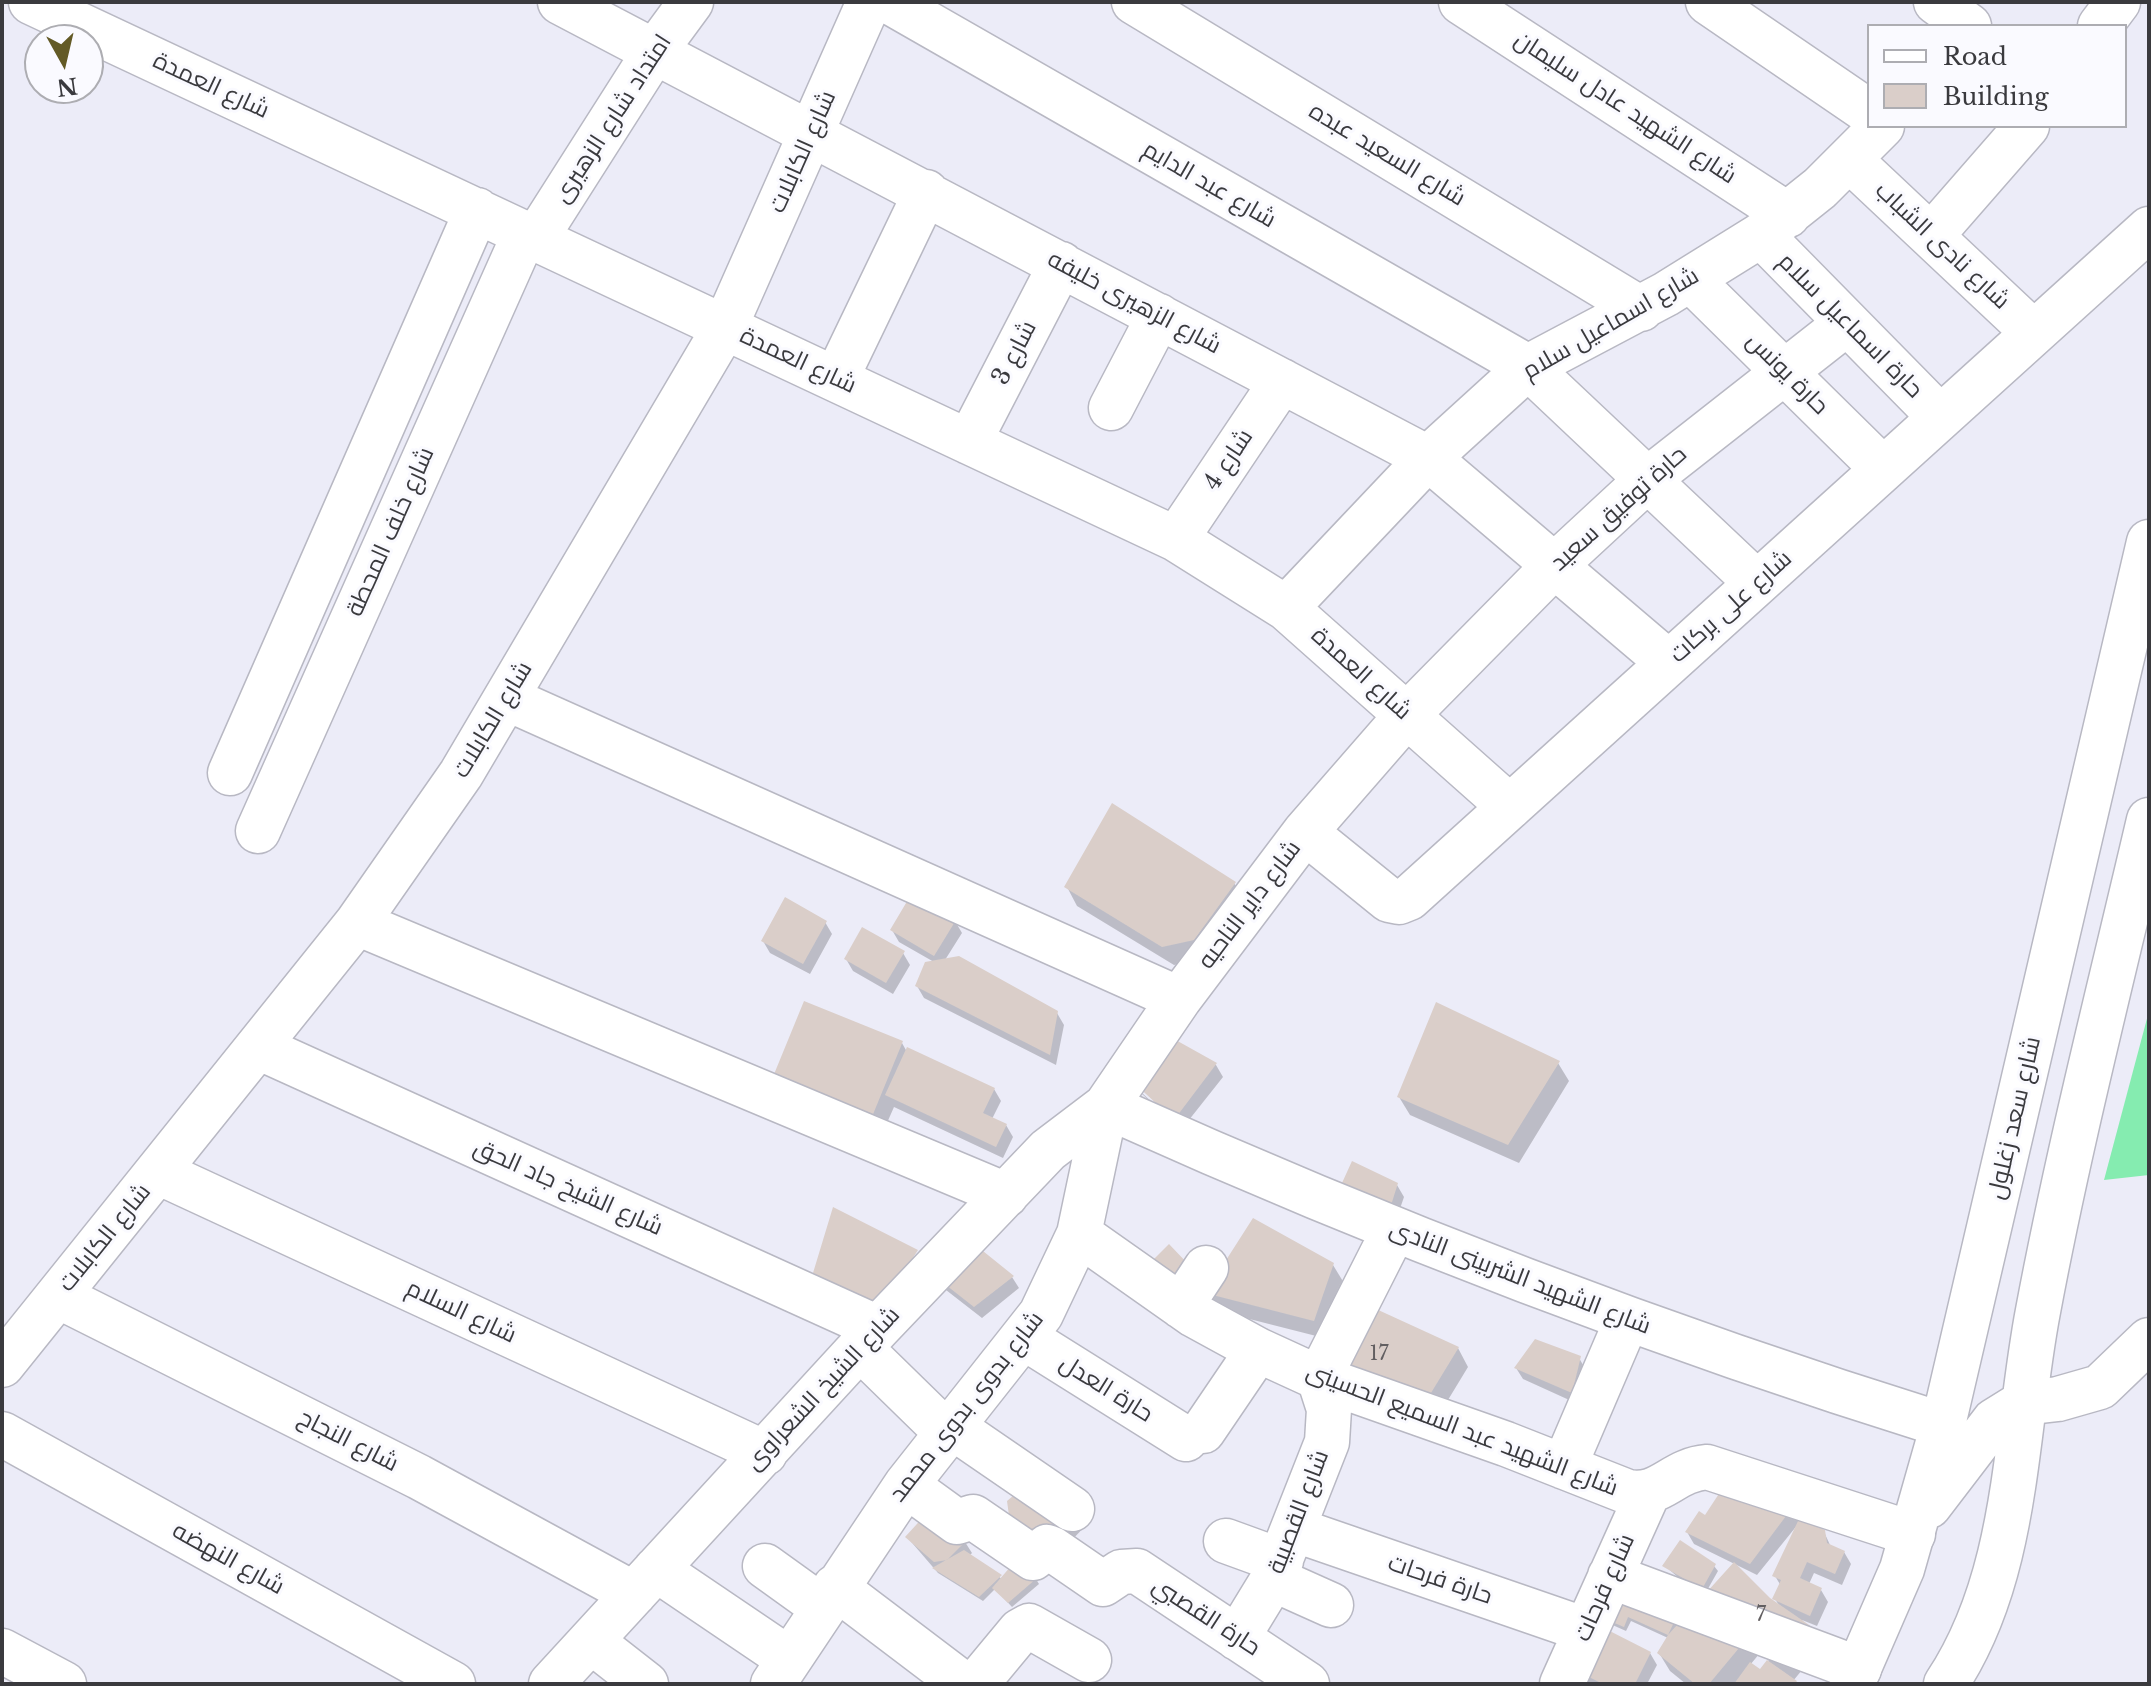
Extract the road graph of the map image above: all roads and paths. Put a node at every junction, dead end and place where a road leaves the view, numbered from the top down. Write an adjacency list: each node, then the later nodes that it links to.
1 (31, 2): 22 (street, شارع العمدة)
2 (560, 2): 15 (street, شارع الزهيرى خليفه)
3 (691, 2): 15 (street, امتداد شارع الزهيرى)
4 (869, 2): 19 (street, شارع الكابلات)
5 (890, 2): 34 (street, شارع عبد الدايم)
6 (1134, 2): 29 (street, شارع السعيد عبده)
7 (1461, 2): 23 (street, شارع الشهيد عادل سليمان)
8 (1708, 2): 16 (street)
9 (1936, 2): 12 (street)
10 (1990, 2): 13 (street)
11 (2118, 2): 14 (street)
12 (1966, 24)
13 (1971, 24)
14 (2102, 24)
15 (655, 51): 19 (street, شارع الزهيرى خليفه); 25 (street, امتداد شارع الزهيرى)
16 (1867, 111)
17 (1880, 128): 20 (street, شارع اسماعيل سلام)
18 (2026, 128): 26 (street)
19 (812, 132): 21 (street, شارع الزهيرى خليفه); 32 (street, شارع الكابلات)
20 (1850, 160): 23 (street, شارع اسماعيل سلام); 26 (street, شارع نادى الشباب)
21 (926, 192): 27 (street, شارع الزهيرى خليفه); 36 (street)
22 (477, 210): 25 (street, شارع العمدة); 52 (street)
23 (1774, 225): 28 (street, شارع اسماعيل سلام); 31 (street, حارة اسماعيل سلام)
24 (2149, 229): 33 (street, شارع على بركات)
25 (530, 235): 32 (street, شارع العمدة); 55 (street, شارع خلف المحطة)
26 (1931, 236): 33 (street, شارع نادى الشباب)
27 (1061, 264): 30 (street, شارع الزهيرى خليفه); 40 (street, شارع 3)
28 (1691, 280): 29 (street, شارع اسماعيل سلام); 35 (street, حارة يونس)
29 (1641, 309): 34 (street, شارع اسماعيل سلام)
30 (1159, 316): 37 (street, شارع الزهيرى خليفه); 38 (street)
31 (1847, 323): 35 (street, حارة توفيق سعيد); 39 (street, حارة اسماعيل سلام)
32 (725, 327): 36 (street, شارع العمدة); 50 (street, شارع الكابلات)
33 (2034, 333): 39 (street, شارع على بركات)
34 (1528, 367): 41 (street, شارع اسماعيل سلام); 43 (street, شارع عبد الدايم)
35 (1785, 372): 42 (street, حارة يونس); 43 (street, حارة توفيق سعيد)
36 (836, 379): 40 (street, شارع العمدة)
37 (1282, 381): 41 (street, شارع الزهيرى خليفه); 44 (street, شارع 4)
38 (1111, 408)
39 (1940, 417): 42 (street, شارع على بركات)
40 (969, 442): 44 (street, شارع العمدة)
41 (1428, 458): 46 (street, شارع الزهيرى خليفه); 48 (street, شارع اسماعيل سلام)
42 (1883, 469): 47 (street, شارع على بركات)
43 (1647, 480): 46 (street, حارة توفيق سعيد); 47 (street, شارع عبد الدايم)
44 (1176, 539): 48 (street, شارع العمدة)
45 (2149, 542): 76 (street, شارع سعد زغلول)
46 (1554, 566): 49 (street, شارع الزهيرى خليفه); 51 (street, حارة توفيق سعيد)
47 (1757, 583): 49 (street, شارع على بركات)
48 (1286, 608): 51 (street, شارع العمدة)
49 (1669, 663): 53 (street, شارع على بركات)
50 (506, 698): 57 (street, شارع الكابلات); 58 (street)
51 (1407, 715): 53 (street, شارع العمدة); 56 (street, شارع داير الناحيه)
52 (230, 773)
53 (1510, 807): 56 (street, شارع على بركات)
54 (2149, 820): 75 (street)
55 (258, 831)
56 (1305, 832): 58 (street, شارع داير الناحيه)
57 (357, 923): 59 (street, شارع الكابلات); 62 (street)
58 (1179, 999): 60 (street, شارع داير الناحيه)
59 (258, 1047): 61 (street, شارع الكابلات); 69 (street, شارع الشيخ جاد الحق)
60 (1106, 1106): 62 (street, شارع الشيخ الشعراوى); 63 (street, شارع الشهيد الشربينى النادى); 64 (street, شارع بدوى بدوى محمد)
61 (158, 1172): 66 (street, شارع الكابلات); 79 (street, شارع السلام)
62 (1006, 1195): 69 (street, شارع الشيخ الشعراوى)
63 (1394, 1230): 68 (street, شارع الشهيد الشربينى النادى); 74 (street)
64 (1079, 1234): 67 (street, شارع الشهيد عبد السميع الحسينى); 70 (street, شارع بدوى بدوى محمد)
65 (1206, 1268): 67 (street)
66 (58, 1296): 73 (street, شارع الكابلات); 89 (street, شارع النجاح)
67 (1181, 1306): 72 (street, شارع الشهيد عبد السميع الحسينى)
68 (1627, 1320): 76 (street, شارع الشهيد الشربينى النادى); 80 (street)
69 (869, 1338): 77 (street, شارع الشيخ جاد الحق); 79 (street, شارع الشيخ الشعراوى)
70 (1025, 1338): 72 (street, حارة العدل); 77 (street, شارع بدوى بدوى محمد)
71 (2149, 1340): 75 (street)
72 (1258, 1350): 74 (street, شارع الشهيد عبد السميع الحسينى)
73 (2, 1365)
74 (1319, 1378): 80 (street, شارع الشهيد عبد السميع الحسينى); 86 (street, شارع القصبية)
75 (2023, 1403): 84 (street); 107 (street)
76 (1943, 1425): 84 (street, شارع سعد زغلول)
77 (948, 1429): 81 (street, شارع بدوى بدوى محمد); 83 (street, شارع الشيخ جاد الحق)
78 (2, 1434): 101 (street, شارع النهضه)
79 (765, 1453): 89 (street, شارع الشيخ الشعراوى)
80 (1564, 1467): 82 (street, شارع الشهيد عبد السميع الحسينى)
81 (906, 1485): 90 (street, شارع بدوى بدوى محمد); 93 (street, حارة القصبي)
82 (1648, 1493): 84 (street, شارع الشهيد عبد السميع الحسينى); 88 (street, شارع فرحات)
83 (1072, 1509)
84 (1915, 1528): 98 (street, شارع سعد زغلول)
85 (1226, 1541): 86 (street)
86 (1282, 1556): 91 (street); 92 (street, حارة فرحات); 93 (street, شارع القصبية)
87 (765, 1566): 90 (street)
88 (1610, 1576): 92 (street, شارع فرحات); 98 (street)
89 (645, 1582): 94 (street, شارع الشيخ الشعراوى); 97 (street, شارع النجاح)
90 (828, 1597): 97 (street, شارع بدوى بدوى محمد); 104 (street)
91 (1331, 1605)
92 (1586, 1630): 106 (street, شارع فرحات)
93 (1237, 1638): 99 (street, حارة القصبي)
94 (591, 1641): 102 (street, شارع الشيخ الشعراوى); 103 (street)
95 (2, 1651): 100 (street)
96 (1089, 1660): 105 (street)
97 (781, 1672)
98 (1856, 1677)
99 (1289, 1679)
100 (64, 1684)
101 (453, 1684)
102 (551, 1684)
103 (646, 1684)
104 (963, 1684)
105 (976, 1684)
106 (1562, 1684)
107 (1946, 1684)

